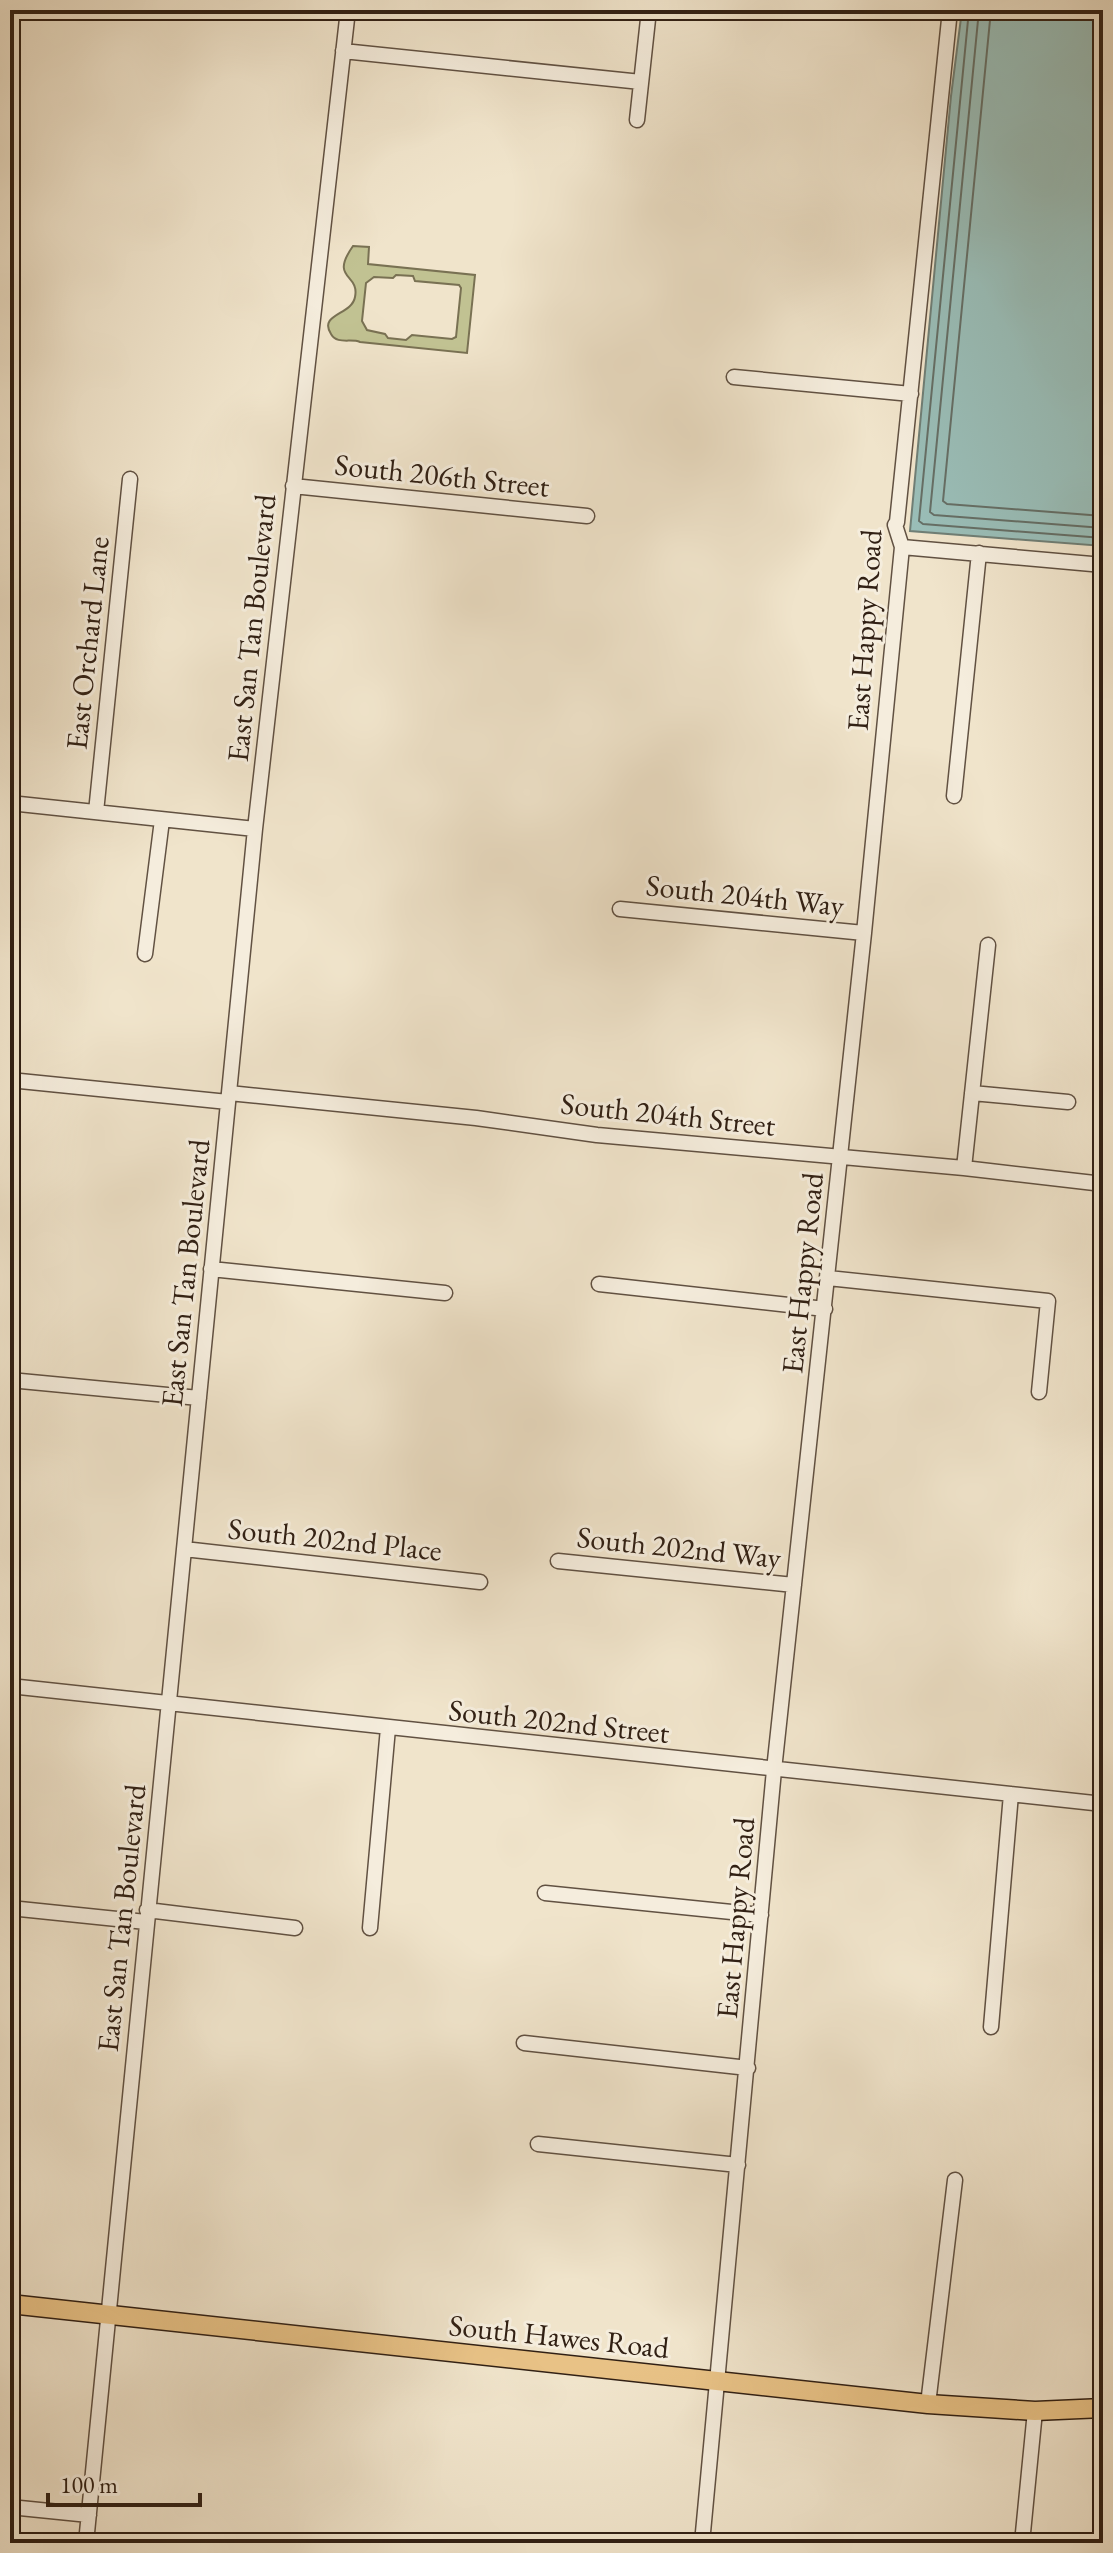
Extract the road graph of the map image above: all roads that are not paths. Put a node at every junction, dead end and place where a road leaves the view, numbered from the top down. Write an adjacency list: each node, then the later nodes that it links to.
1 (348, 10): 4 (street, East San Tan Boulevard)
2 (649, 10): 5 (street)
3 (950, 10): 8 (street, East Happy Road)
4 (343, 51): 5 (street); 10 (street, East San Tan Boulevard)
5 (641, 82): 6 (street)
6 (637, 120)
7 (734, 377): 8 (street)
8 (911, 394): 12 (street, East Happy Road)
9 (130, 479): 17 (street, East Orchard Lane)
10 (293, 486): 11 (street, South 206th Street); 20 (street, East San Tan Boulevard)
11 (587, 516)
12 (902, 547): 13 (street); 22 (street, East Happy Road)
13 (979, 553): 14 (street); 15 (street)
14 (1103, 565)
15 (954, 796)
16 (10, 803): 17 (street); 18 (street)
17 (96, 812): 19 (street)
18 (10, 813)
19 (162, 820): 20 (street); 24 (street)
20 (255, 829): 27 (street, East San Tan Boulevard)
21 (620, 909): 22 (street, South 204th Way)
22 (864, 933): 29 (street, East Happy Road)
23 (988, 945): 26 (street)
24 (145, 954)
25 (10, 1080): 27 (street, South 204th Street)
26 (972, 1093): 28 (street); 30 (street)
27 (228, 1097): 29 (street, South 204th Street); 32 (street, East San Tan Boulevard)
28 (1068, 1102)
29 (840, 1156): 30 (street, South 204th Street); 33 (street, East Happy Road)
30 (964, 1168): 31 (street, South 204th Street)
31 (1103, 1184)
32 (211, 1269): 35 (street); 39 (street, East San Tan Boulevard)
33 (828, 1278): 36 (street, East Happy Road); 38 (street)
34 (599, 1284): 36 (street)
35 (445, 1293)
36 (825, 1309): 43 (street, East Happy Road)
37 (10, 1380): 39 (street)
38 (1039, 1392)
39 (199, 1398): 40 (street, East San Tan Boulevard)
40 (184, 1549): 42 (street, South 202nd Place); 45 (street, East San Tan Boulevard)
41 (558, 1561): 43 (street, South 202nd Way)
42 (480, 1582)
43 (794, 1585): 47 (street, East Happy Road)
44 (10, 1686): 45 (street, South 202nd Street)
45 (168, 1702): 46 (street, South 202nd Street); 53 (street, East San Tan Boulevard)
46 (388, 1728): 47 (street, South 202nd Street); 55 (street)
47 (774, 1770): 48 (street, South 202nd Street); 52 (street, East Happy Road)
48 (1011, 1794): 49 (street, South 202nd Street); 56 (street)
49 (1103, 1804)
50 (545, 1893): 52 (street)
51 (10, 1908): 53 (street)
52 (761, 1915): 58 (street, East Happy Road)
53 (147, 1916): 54 (street); 63 (street, East San Tan Boulevard)
54 (295, 1928)
55 (370, 1928)
56 (991, 2027)
57 (524, 2043): 58 (street)
58 (748, 2068): 60 (street, East Happy Road)
59 (538, 2144): 60 (street)
60 (738, 2165): 64 (street, East Happy Road)
61 (955, 2180): 65 (street)
62 (10, 2304): 63 (main road, South Hawes Road)
63 (108, 2314): 64 (main road, South Hawes Road); 69 (street, East San Tan Boulevard)
64 (718, 2381): 65 (main road, South Hawes Road); 71 (street, East Happy Road)
65 (928, 2404): 67 (main road, South Hawes Road)
66 (1103, 2408): 67 (main road, South Hawes Road)
67 (1035, 2411): 72 (street)
68 (10, 2507): 69 (street)
69 (89, 2515): 70 (street, East San Tan Boulevard)
70 (86, 2543)
71 (702, 2543)
72 (1022, 2543)

